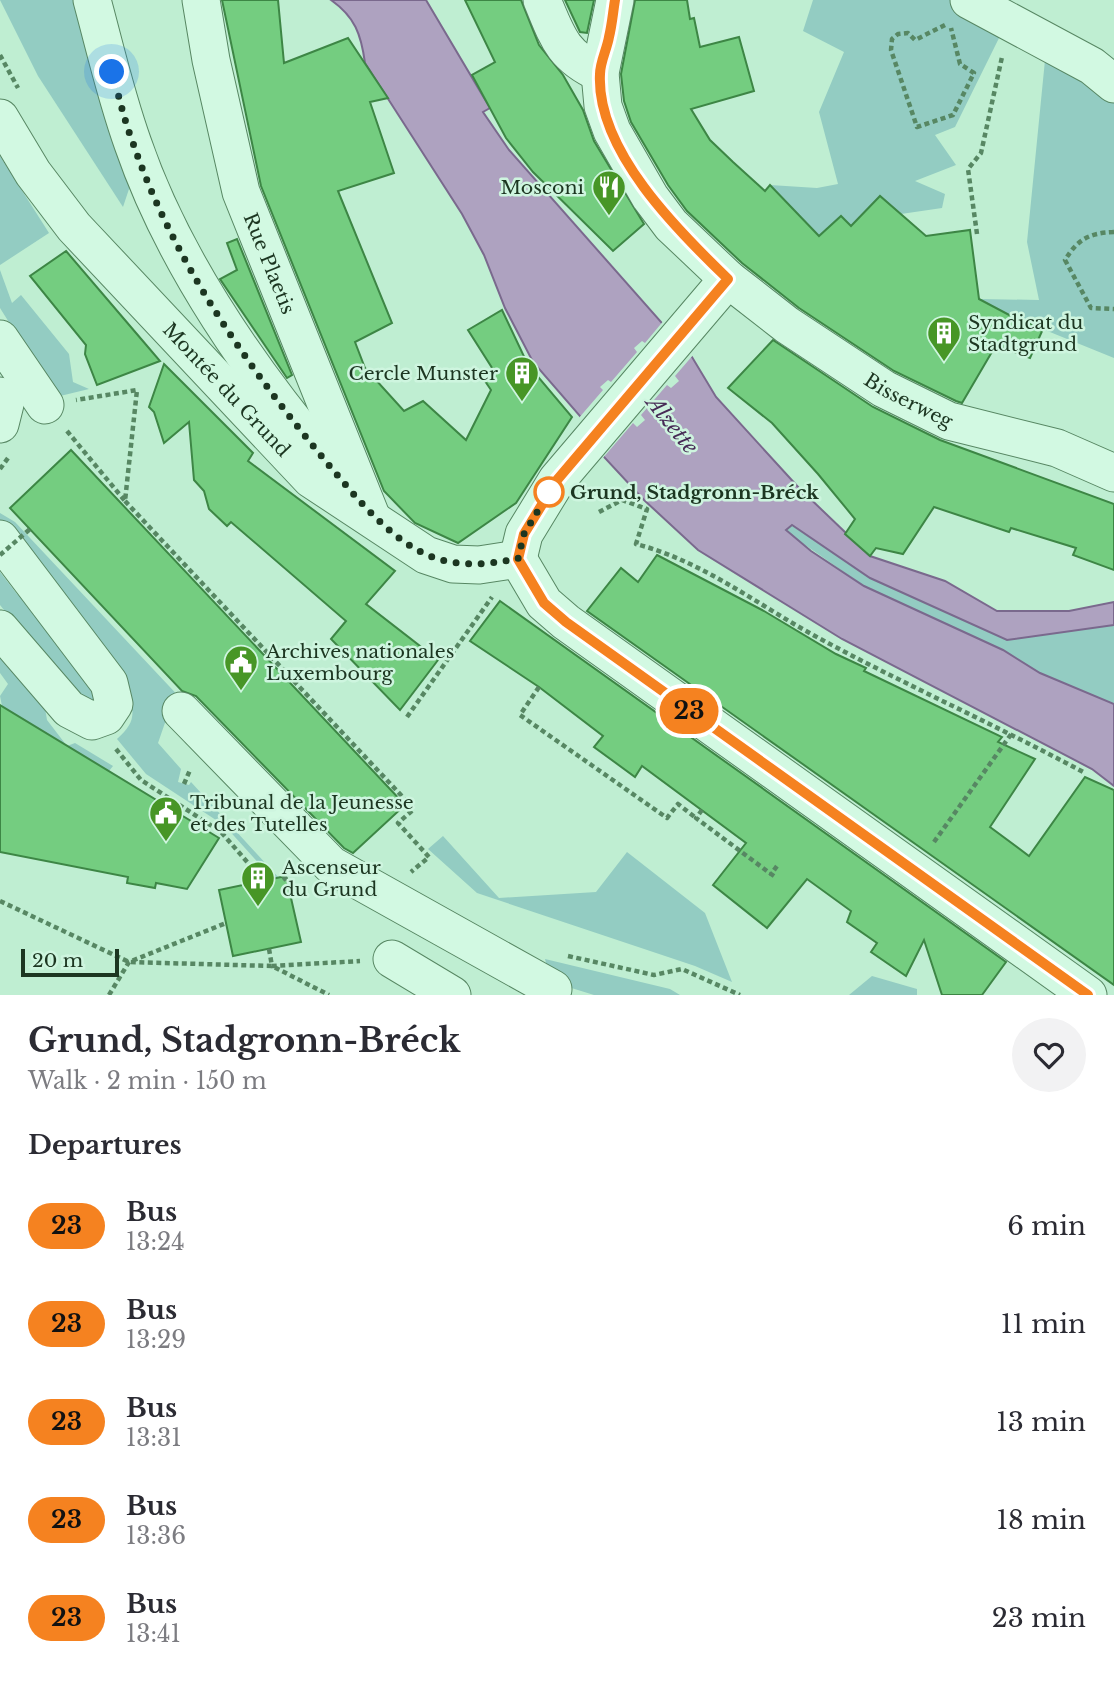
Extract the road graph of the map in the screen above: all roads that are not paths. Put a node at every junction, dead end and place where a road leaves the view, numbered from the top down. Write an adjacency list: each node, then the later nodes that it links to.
1 (92, 0): 15 (street)
2 (201, 0): 15 (street, Rue Plaetis)
3 (542, 0): 6 (street)
4 (615, 0): 6 (street, Bisserweg)
5 (960, 11): 7 (street)
6 (600, 73): 9 (street, Bisserweg)
7 (1114, 84)
8 (0, 118): 15 (street, Montée du Grund)
9 (728, 279): 14 (street, Bisserweg); 17 (street)
10 (0, 339): 12 (street)
11 (0, 396): 13 (street)
12 (45, 405)
13 (0, 424)
14 (1114, 473)
15 (371, 516): 17 (street, Montée du Grund)
16 (15, 534): 18 (street)
17 (518, 559): 23 (street)
18 (0, 629)
19 (181, 711): 21 (street)
20 (392, 959): 22 (street)
21 (553, 989)
22 (452, 995)
23 (1088, 995)

